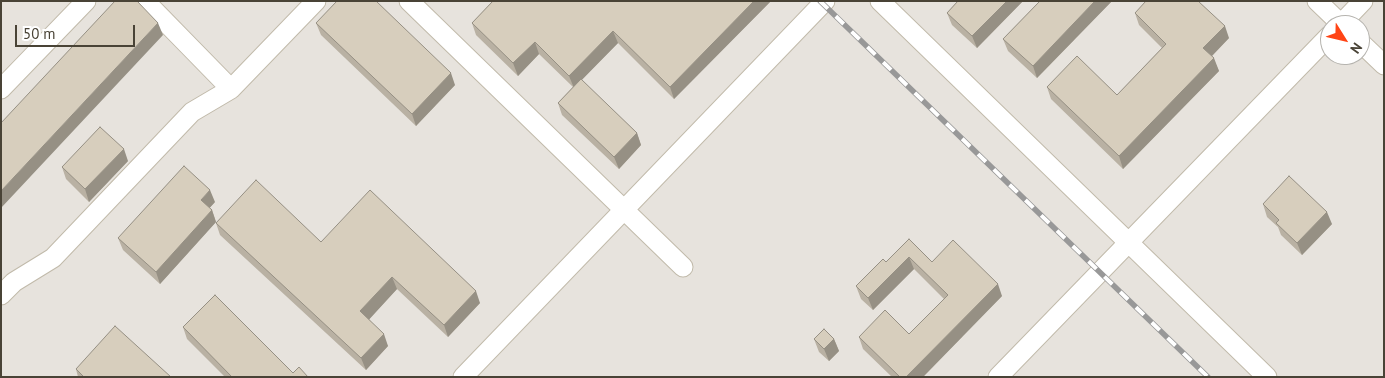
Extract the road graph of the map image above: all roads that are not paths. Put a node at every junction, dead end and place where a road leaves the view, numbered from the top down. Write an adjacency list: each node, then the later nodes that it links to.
1 (86, 1): 14 (lane)
2 (145, 1): 15 (lane)
3 (316, 1): 15 (lane)
4 (409, 1): 16 (lane)
5 (825, 1): 16 (lane)
6 (880, 1): 17 (lane)
7 (1317, 1): 9 (lane)
8 (1363, 1): 10 (lane)
9 (1328, 15)
10 (1350, 15)
11 (1320, 46): 17 (lane)
12 (1370, 52): 13 (lane)
13 (1384, 65)
14 (1, 89)
15 (231, 89): 19 (lane)
16 (623, 210): 18 (lane); 20 (lane)
17 (1129, 242): 21 (lane); 22 (lane)
18 (683, 267)
19 (1, 295)
20 (463, 377)
21 (998, 377)
22 (1267, 377)

